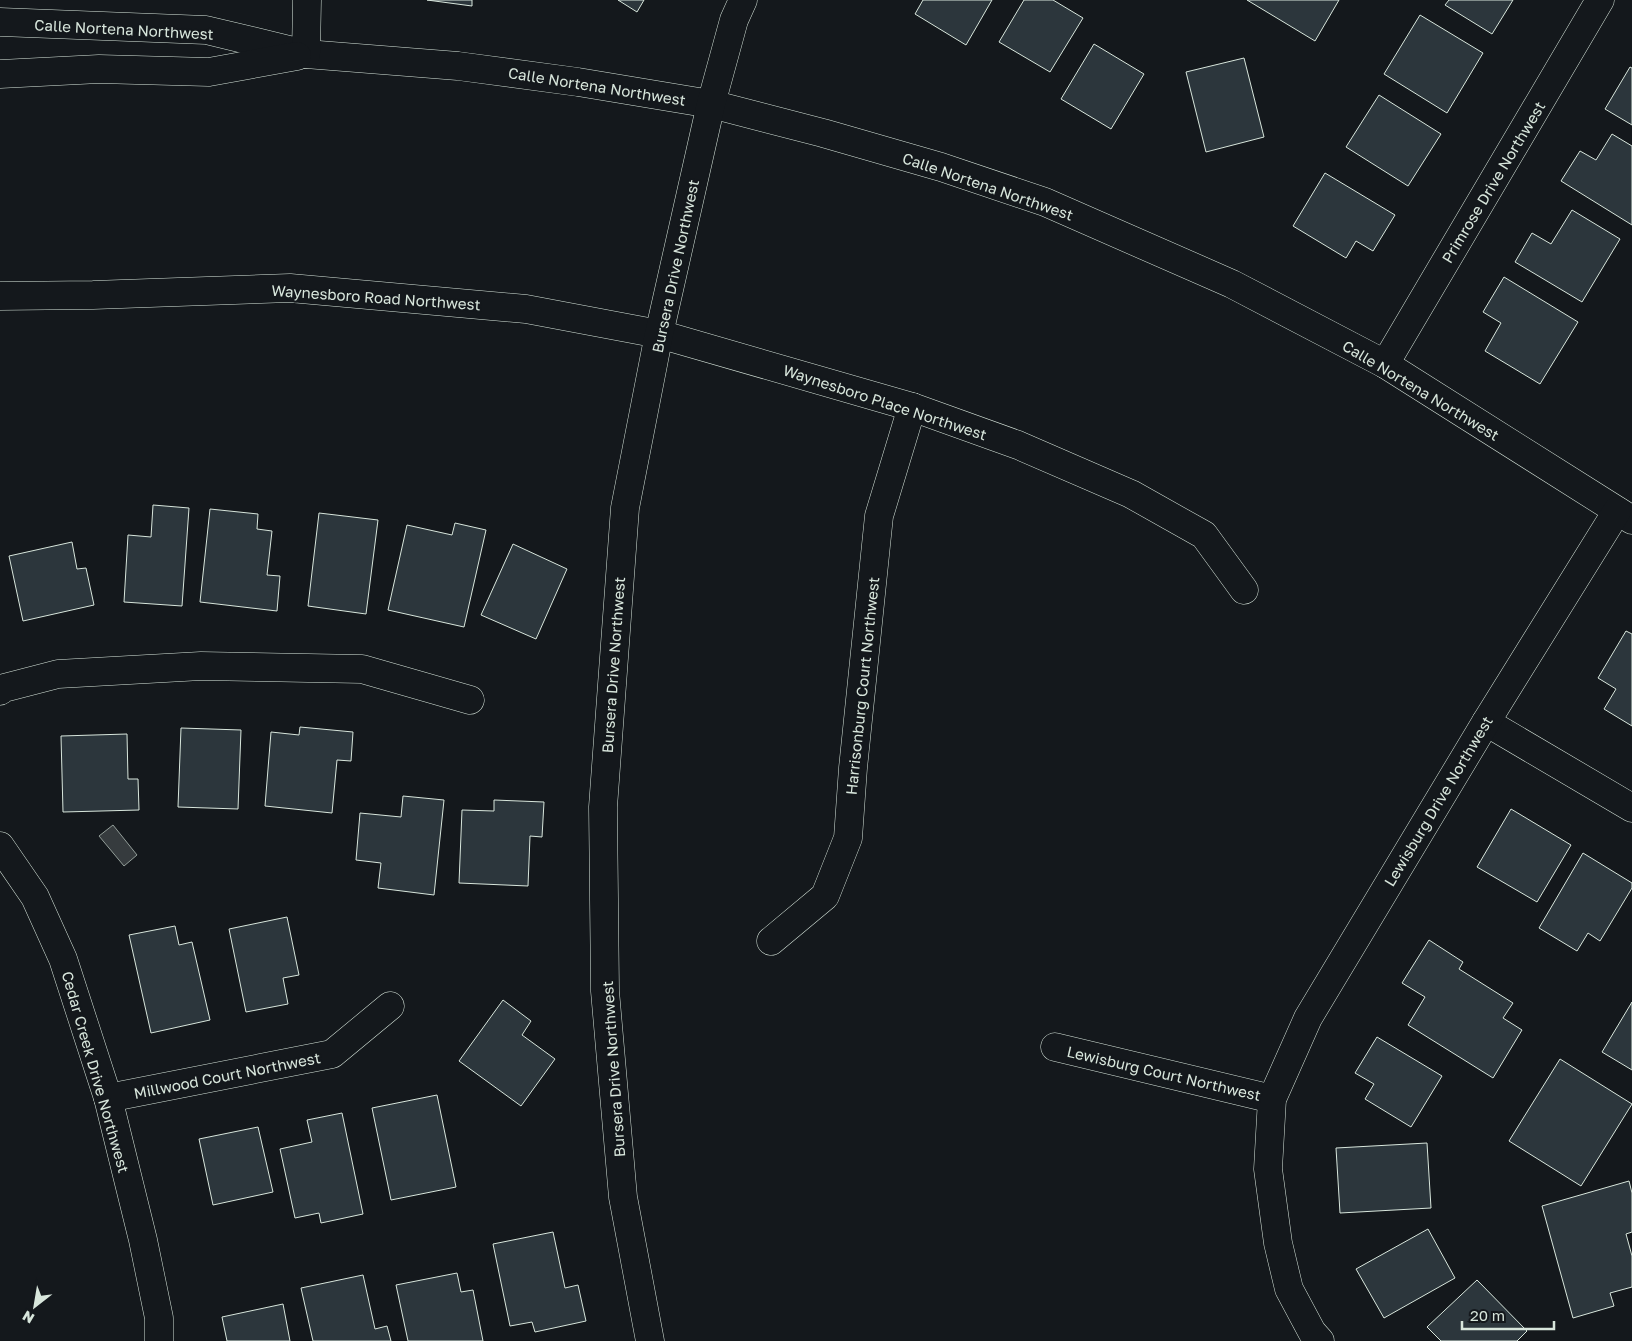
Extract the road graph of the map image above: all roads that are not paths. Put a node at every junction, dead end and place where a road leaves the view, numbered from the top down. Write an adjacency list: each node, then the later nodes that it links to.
1 (306, 0): 5 (street)
2 (743, 0): 7 (street, Bursera Drive Northwest)
3 (1600, 0): 10 (street, Primrose Drive Northwest)
4 (0, 22): 5 (street, Calle Nortena Northwest)
5 (306, 54): 6 (street, Calle Nortena Northwest); 7 (street, Calle Nortena Northwest)
6 (0, 74)
7 (712, 104): 9 (street, Bursera Drive Northwest); 10 (street, Calle Nortena Northwest)
8 (0, 296): 9 (street, Waynesboro Road Northwest)
9 (660, 334): 11 (street, Waynesboro Place Northwest); 25 (street, Bursera Drive Northwest)
10 (1385, 364): 12 (street, Calle Nortena Northwest)
11 (912, 407): 13 (street, Waynesboro Place Northwest); 19 (street, Harrisonburg Court Northwest)
12 (1624, 515): 16 (street, Lewisburg Drive Northwest)
13 (1244, 590)
14 (0, 690): 15 (street)
15 (470, 700)
16 (1486, 722): 17 (street); 23 (street, Lewisburg Drive Northwest)
17 (1632, 808)
18 (0, 846): 22 (street, Cedar Creek Drive Northwest)
19 (771, 941)
20 (390, 1006): 22 (street, Millwood Court Northwest)
21 (1055, 1047): 23 (street, Lewisburg Court Northwest)
22 (108, 1098): 24 (street, Cedar Creek Drive Northwest)
23 (1272, 1099): 26 (street)
24 (159, 1341)
25 (650, 1341)
26 (1320, 1341)

